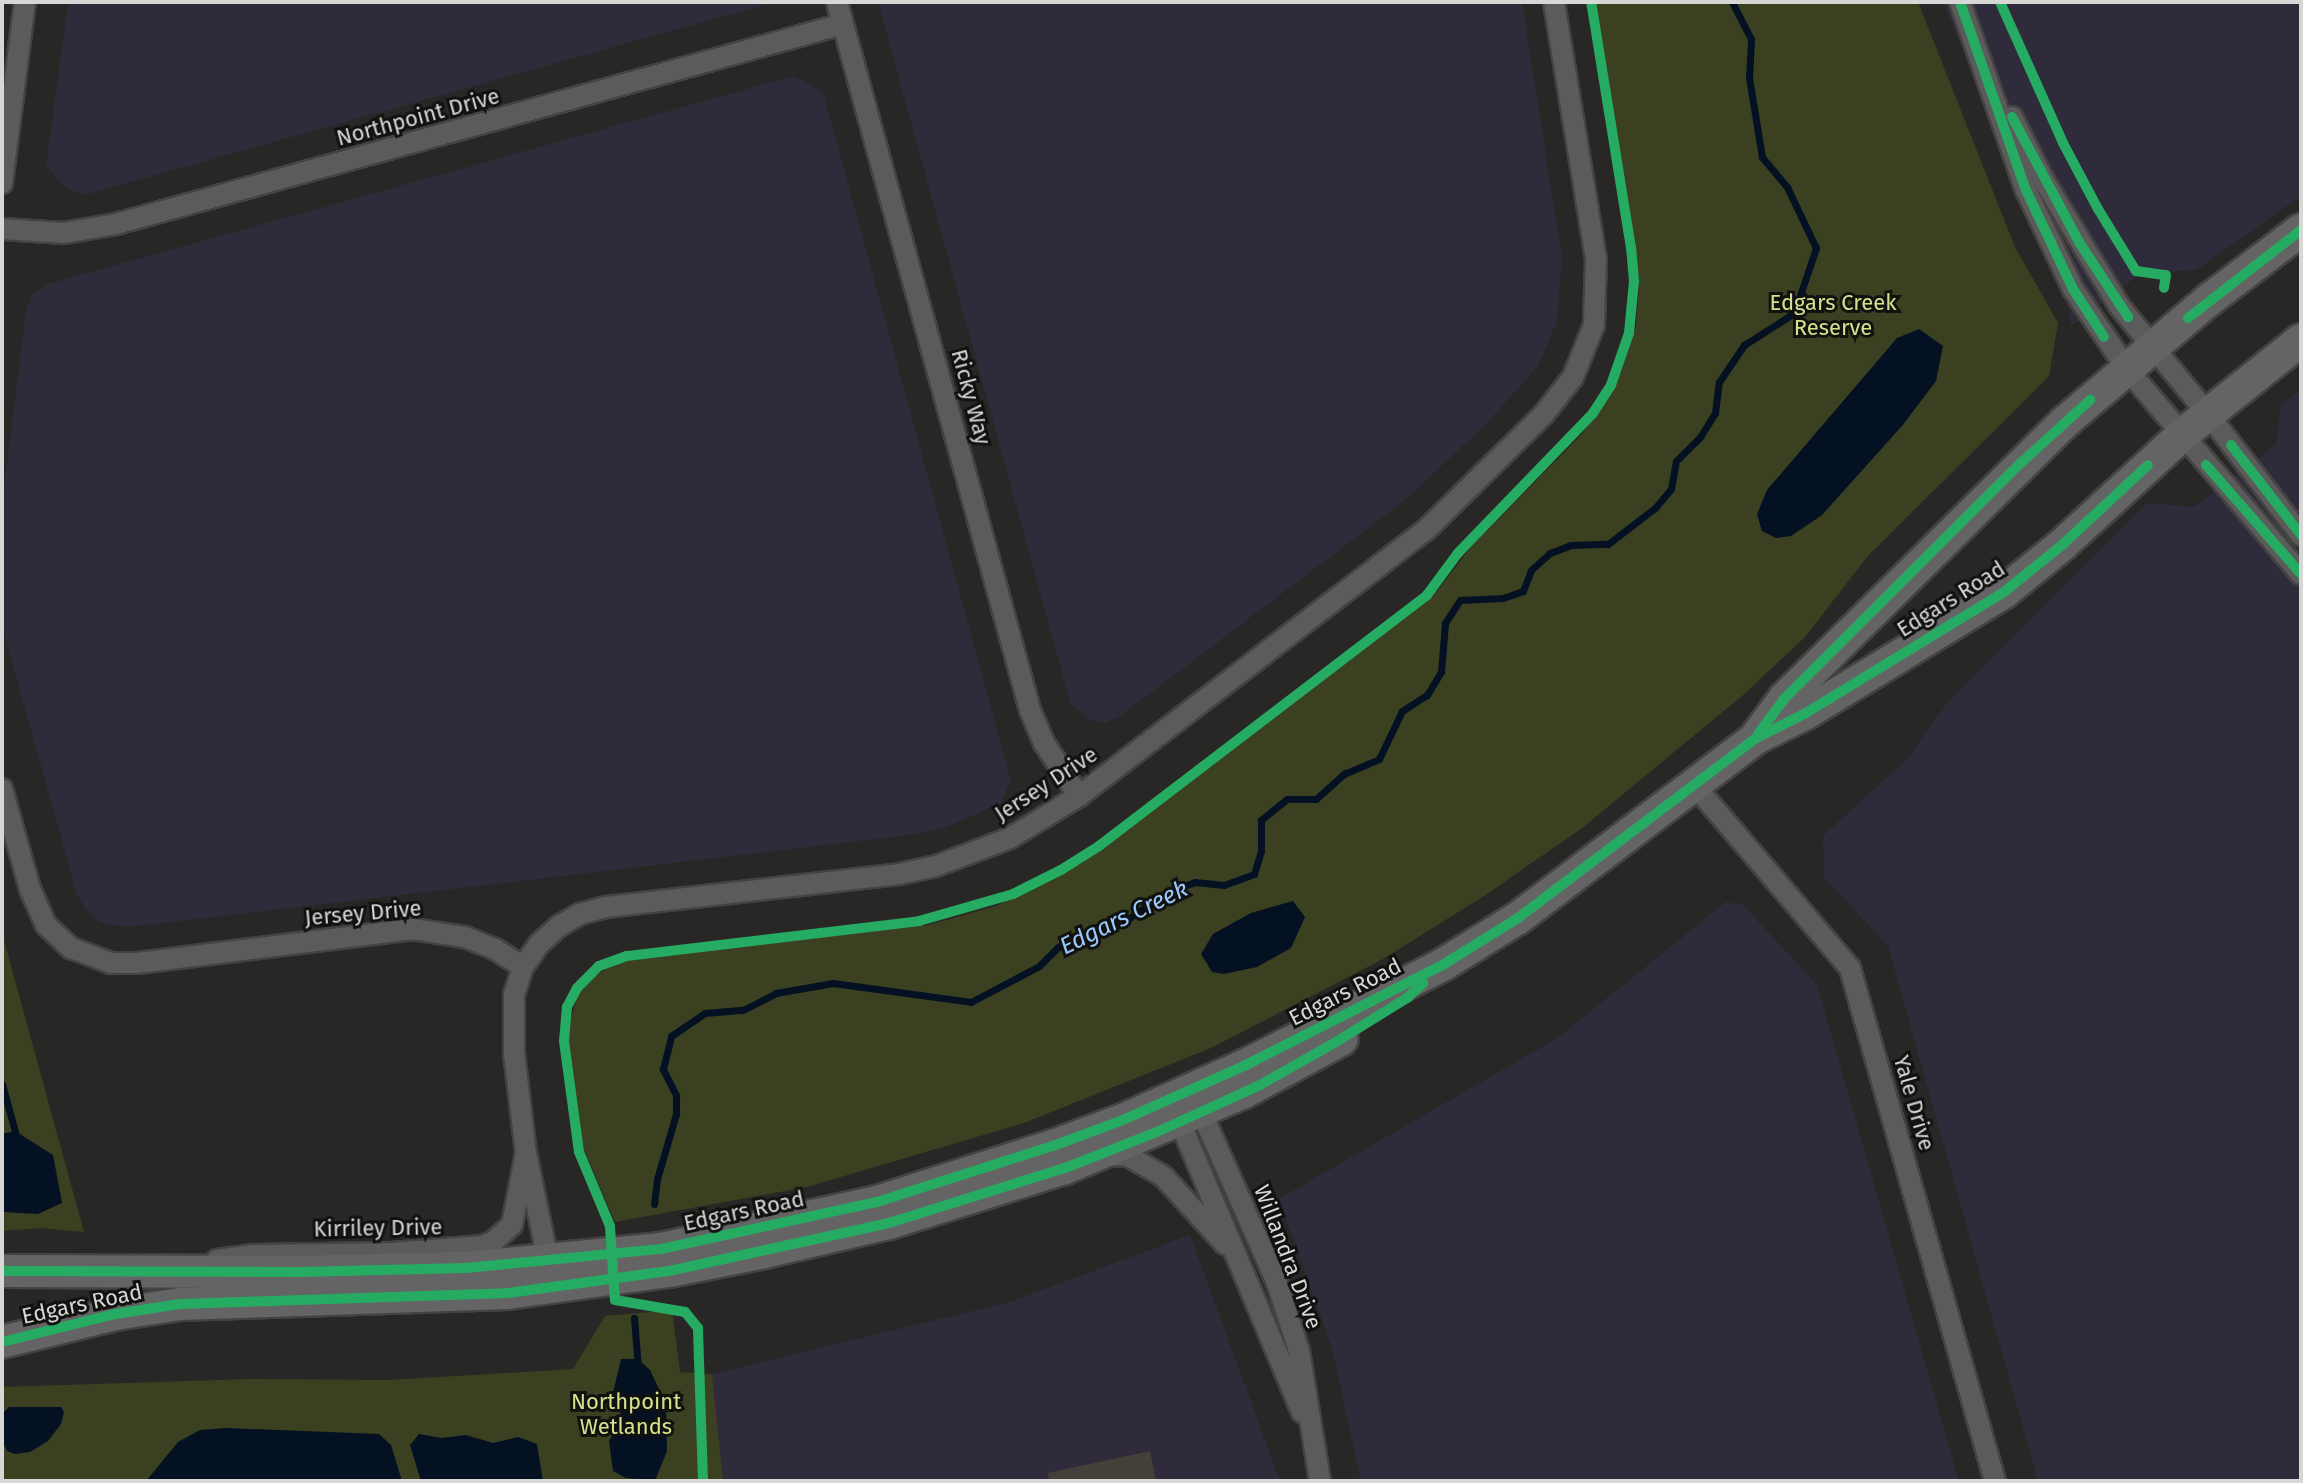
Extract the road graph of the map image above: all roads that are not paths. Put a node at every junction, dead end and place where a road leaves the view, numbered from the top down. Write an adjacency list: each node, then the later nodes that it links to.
1 (25, 2): 7 (street)
2 (837, 2): 5 (street, Ricky Way)
3 (1554, 2): 20 (street, Jersey Drive)
4 (1960, 2): 6 (street)
5 (843, 24): 8 (street, Northpoint Drive); 20 (street, Ricky Way)
6 (1981, 56): 11 (street); 12 (street)
7 (2, 183)
8 (2, 229)
9 (2301, 230): 11 (main road, Edgars Road)
10 (2301, 340): 13 (main road, Edgars Road)
11 (2154, 347): 12 (main road, Edgars Road); 13 (street)
12 (2127, 369): 14 (street); 17 (main road, Edgars Road)
13 (2208, 414): 14 (main road, Edgars Road); 15 (street)
14 (2182, 435): 16 (street); 17 (main road, Edgars Road)
15 (2301, 535)
16 (2301, 574)
17 (1756, 738): 18 (main road, Edgars Road)
18 (1695, 786): 22 (main road, Edgars Road); 32 (street, Yale Drive)
19 (2, 789): 21 (street, Jersey Drive)
20 (1079, 796): 21 (street, Jersey Drive)
21 (523, 967): 23 (street, Kirriley Drive)
22 (1185, 1106): 24 (main road, Edgars Road); 25 (street, Willandra Drive); 28 (main road, Edgars Road); 30 (street, Willandra Drive)
23 (526, 1153): 27 (street, Kirriley Drive); 28 (street, Kirriley Drive)
24 (1098, 1155): 25 (street); 28 (main road, Edgars Road)
25 (1238, 1259): 30 (street, Willandra Drive)
26 (2, 1271): 27 (main road, Edgars Road)
27 (165, 1271): 28 (main road, Edgars Road)
28 (543, 1274): 29 (main road, Edgars Road)
29 (2, 1342)
30 (1317, 1449): 31 (street, Willandra Drive)
31 (1320, 1481)
32 (1995, 1481)

